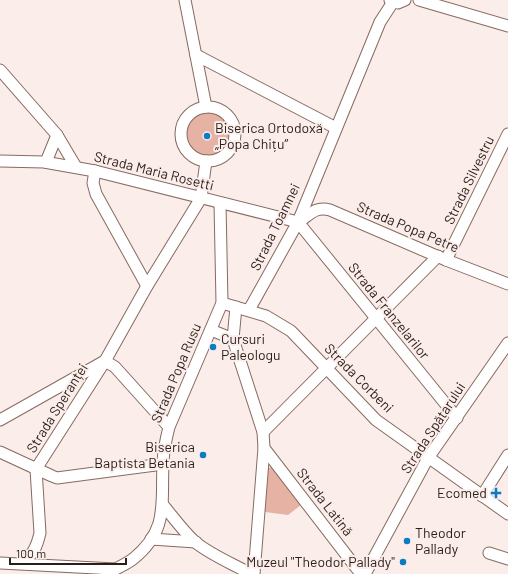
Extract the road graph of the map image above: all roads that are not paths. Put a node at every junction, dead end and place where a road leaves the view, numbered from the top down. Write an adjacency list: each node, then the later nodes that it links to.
1 (185, 0): 6 (street)
2 (404, 0): 4 (street)
3 (419, 0): 5 (street)
4 (392, 1): 9 (street, Strada Toamnei)
5 (508, 26)
6 (196, 55): 8 (street); 9 (street)
7 (0, 70): 11 (street)
8 (206, 107): 13 (street); 13 (street)
9 (336, 128): 19 (street, Strada Toamnei)
10 (508, 134): 20 (street, Strada Silvestru)
11 (57, 135): 14 (street); 15 (street)
12 (0, 161): 14 (street, Strada Maria Rosetti)
13 (206, 161): 17 (street)
14 (46, 162): 15 (street, Strada Maria Rosetti)
15 (76, 167): 16 (street, Strada Maria Rosetti)
16 (94, 171): 17 (street, Strada Maria Rosetti); 22 (street)
17 (201, 198): 18 (street, Strada Maria Rosetti); 22 (street, Strada Speranței)
18 (220, 203): 19 (street, Strada Maria Rosetti); 23 (street)
19 (298, 222): 20 (street, Strada Popa Petre); 25 (street, Strada Toamnei); 26 (street, Strada Franzelarilor)
20 (442, 258): 21 (street, Strada Popa Petre); 26 (street, Strada Silvestru)
21 (508, 284)
22 (147, 286): 31 (street, Strada Speranței)
23 (222, 303): 24 (street, Strada Corbeni); 27 (street, Strada Popa Rusu)
24 (236, 307): 25 (street, Strada Corbeni); 28 (street)
25 (249, 310): 32 (street, Strada Corbeni)
26 (375, 318): 32 (street, Strada Silvestru); 33 (street, Strada Franzelarilor)
27 (211, 330): 28 (street); 35 (street, Strada Popa Rusu)
28 (233, 339): 36 (street)
29 (508, 343): 30 (street, Strada Spătarului)
30 (504, 358): 33 (street, Strada Spătarului)
31 (105, 361): 34 (street); 35 (street); 42 (street, Strada Speranței)
32 (327, 368): 36 (street, Strada Silvestru); 40 (street, Strada Corbeni)
33 (457, 418): 40 (street, Strada Spătarului)
34 (0, 420)
35 (169, 427): 41 (street, Strada Popa Rusu)
36 (263, 432): 37 (street)
37 (264, 448): 56 (street); 57 (street, Strada Latină)
38 (0, 452): 42 (street)
39 (508, 455): 43 (street)
40 (428, 458): 43 (street, Strada Corbeni); 58 (street, Strada Spătarului)
41 (163, 464): 42 (street); 44 (street, Strada Popa Rusu)
42 (36, 469): 51 (street, Strada Speranței)
43 (482, 496): 45 (street, Strada Corbeni)
44 (163, 504): 46 (street, Strada Popa Rusu); 47 (street)
45 (508, 514)
46 (151, 539): 47 (street); 53 (street, Strada Popa Rusu)
47 (196, 542): 56 (street)
48 (489, 553): 49 (street)
49 (508, 560)
50 (0, 563): 51 (street)
51 (21, 563): 52 (street)
52 (73, 566): 53 (street); 54 (street)
53 (117, 571): 55 (street, Strada Popa Rusu)
54 (84, 574)
55 (106, 574)
56 (253, 574)
57 (361, 574)
58 (365, 574)

